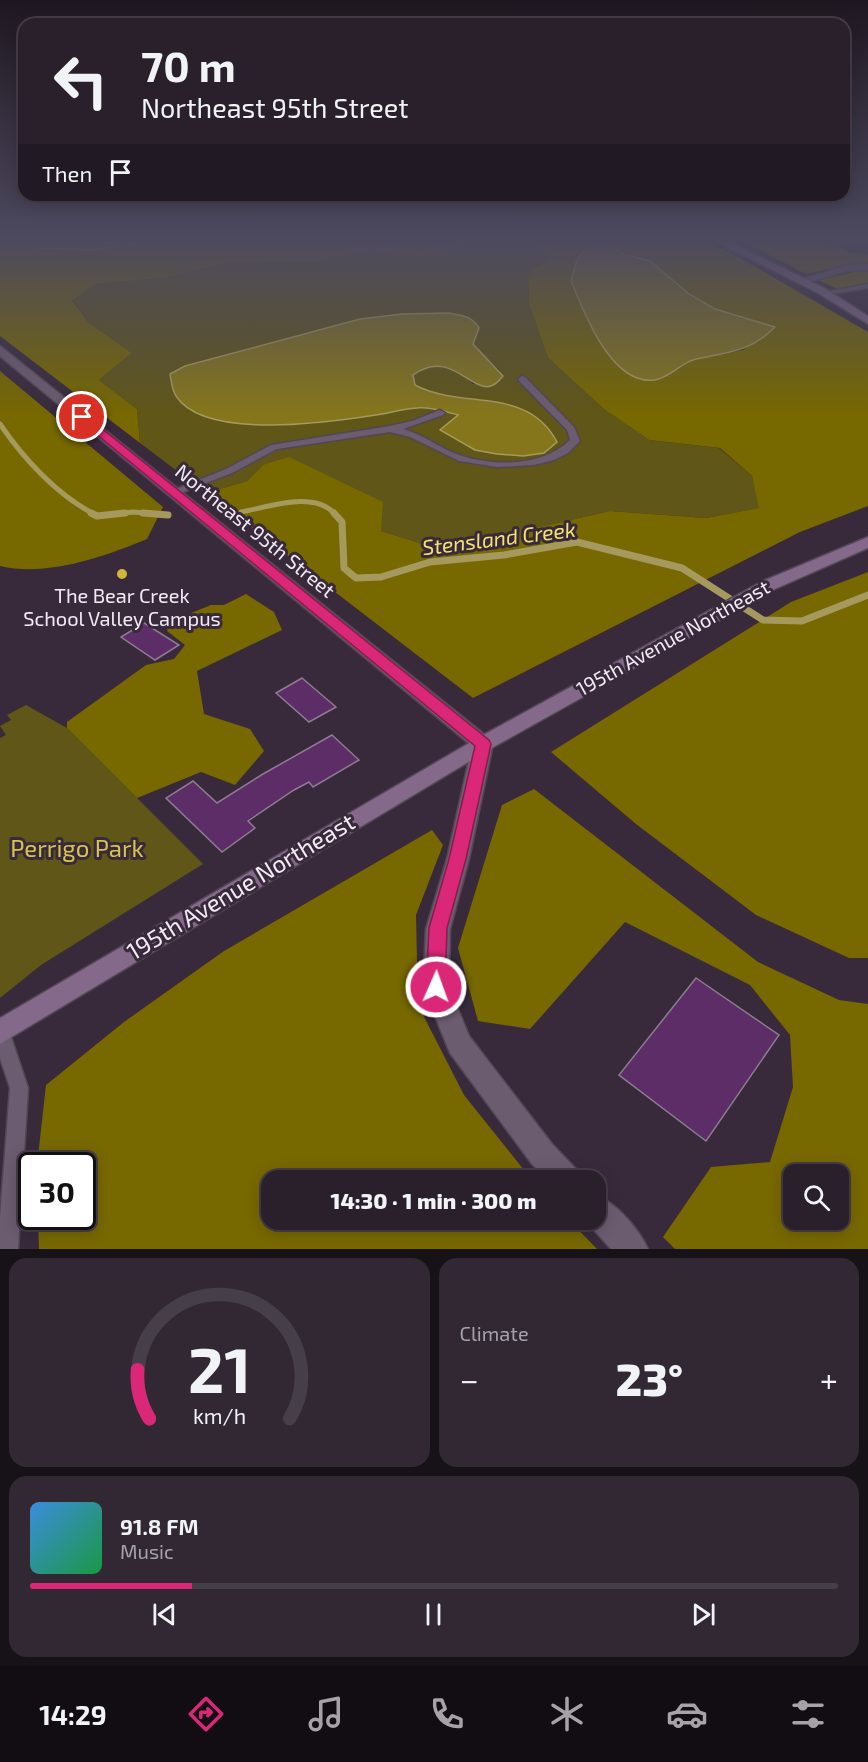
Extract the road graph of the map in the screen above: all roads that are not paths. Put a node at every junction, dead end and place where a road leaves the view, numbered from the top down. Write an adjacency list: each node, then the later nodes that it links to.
1 (832, 298): 2 (street)
2 (868, 321)
3 (0, 350): 7 (street, Northeast 95th Street)
4 (522, 379): 6 (lane)
5 (440, 413): 6 (lane)
6 (390, 429): 7 (lane)
7 (174, 492): 9 (street, Northeast 95th Street)
8 (868, 542): 9 (street, 195th Avenue Northeast)
9 (483, 744): 10 (street, 195th Avenue Northeast); 11 (street)
10 (0, 1031): 13 (lane)
11 (557, 1170)
12 (606, 1221): 14 (street)
13 (8, 1249)
14 (632, 1249)

